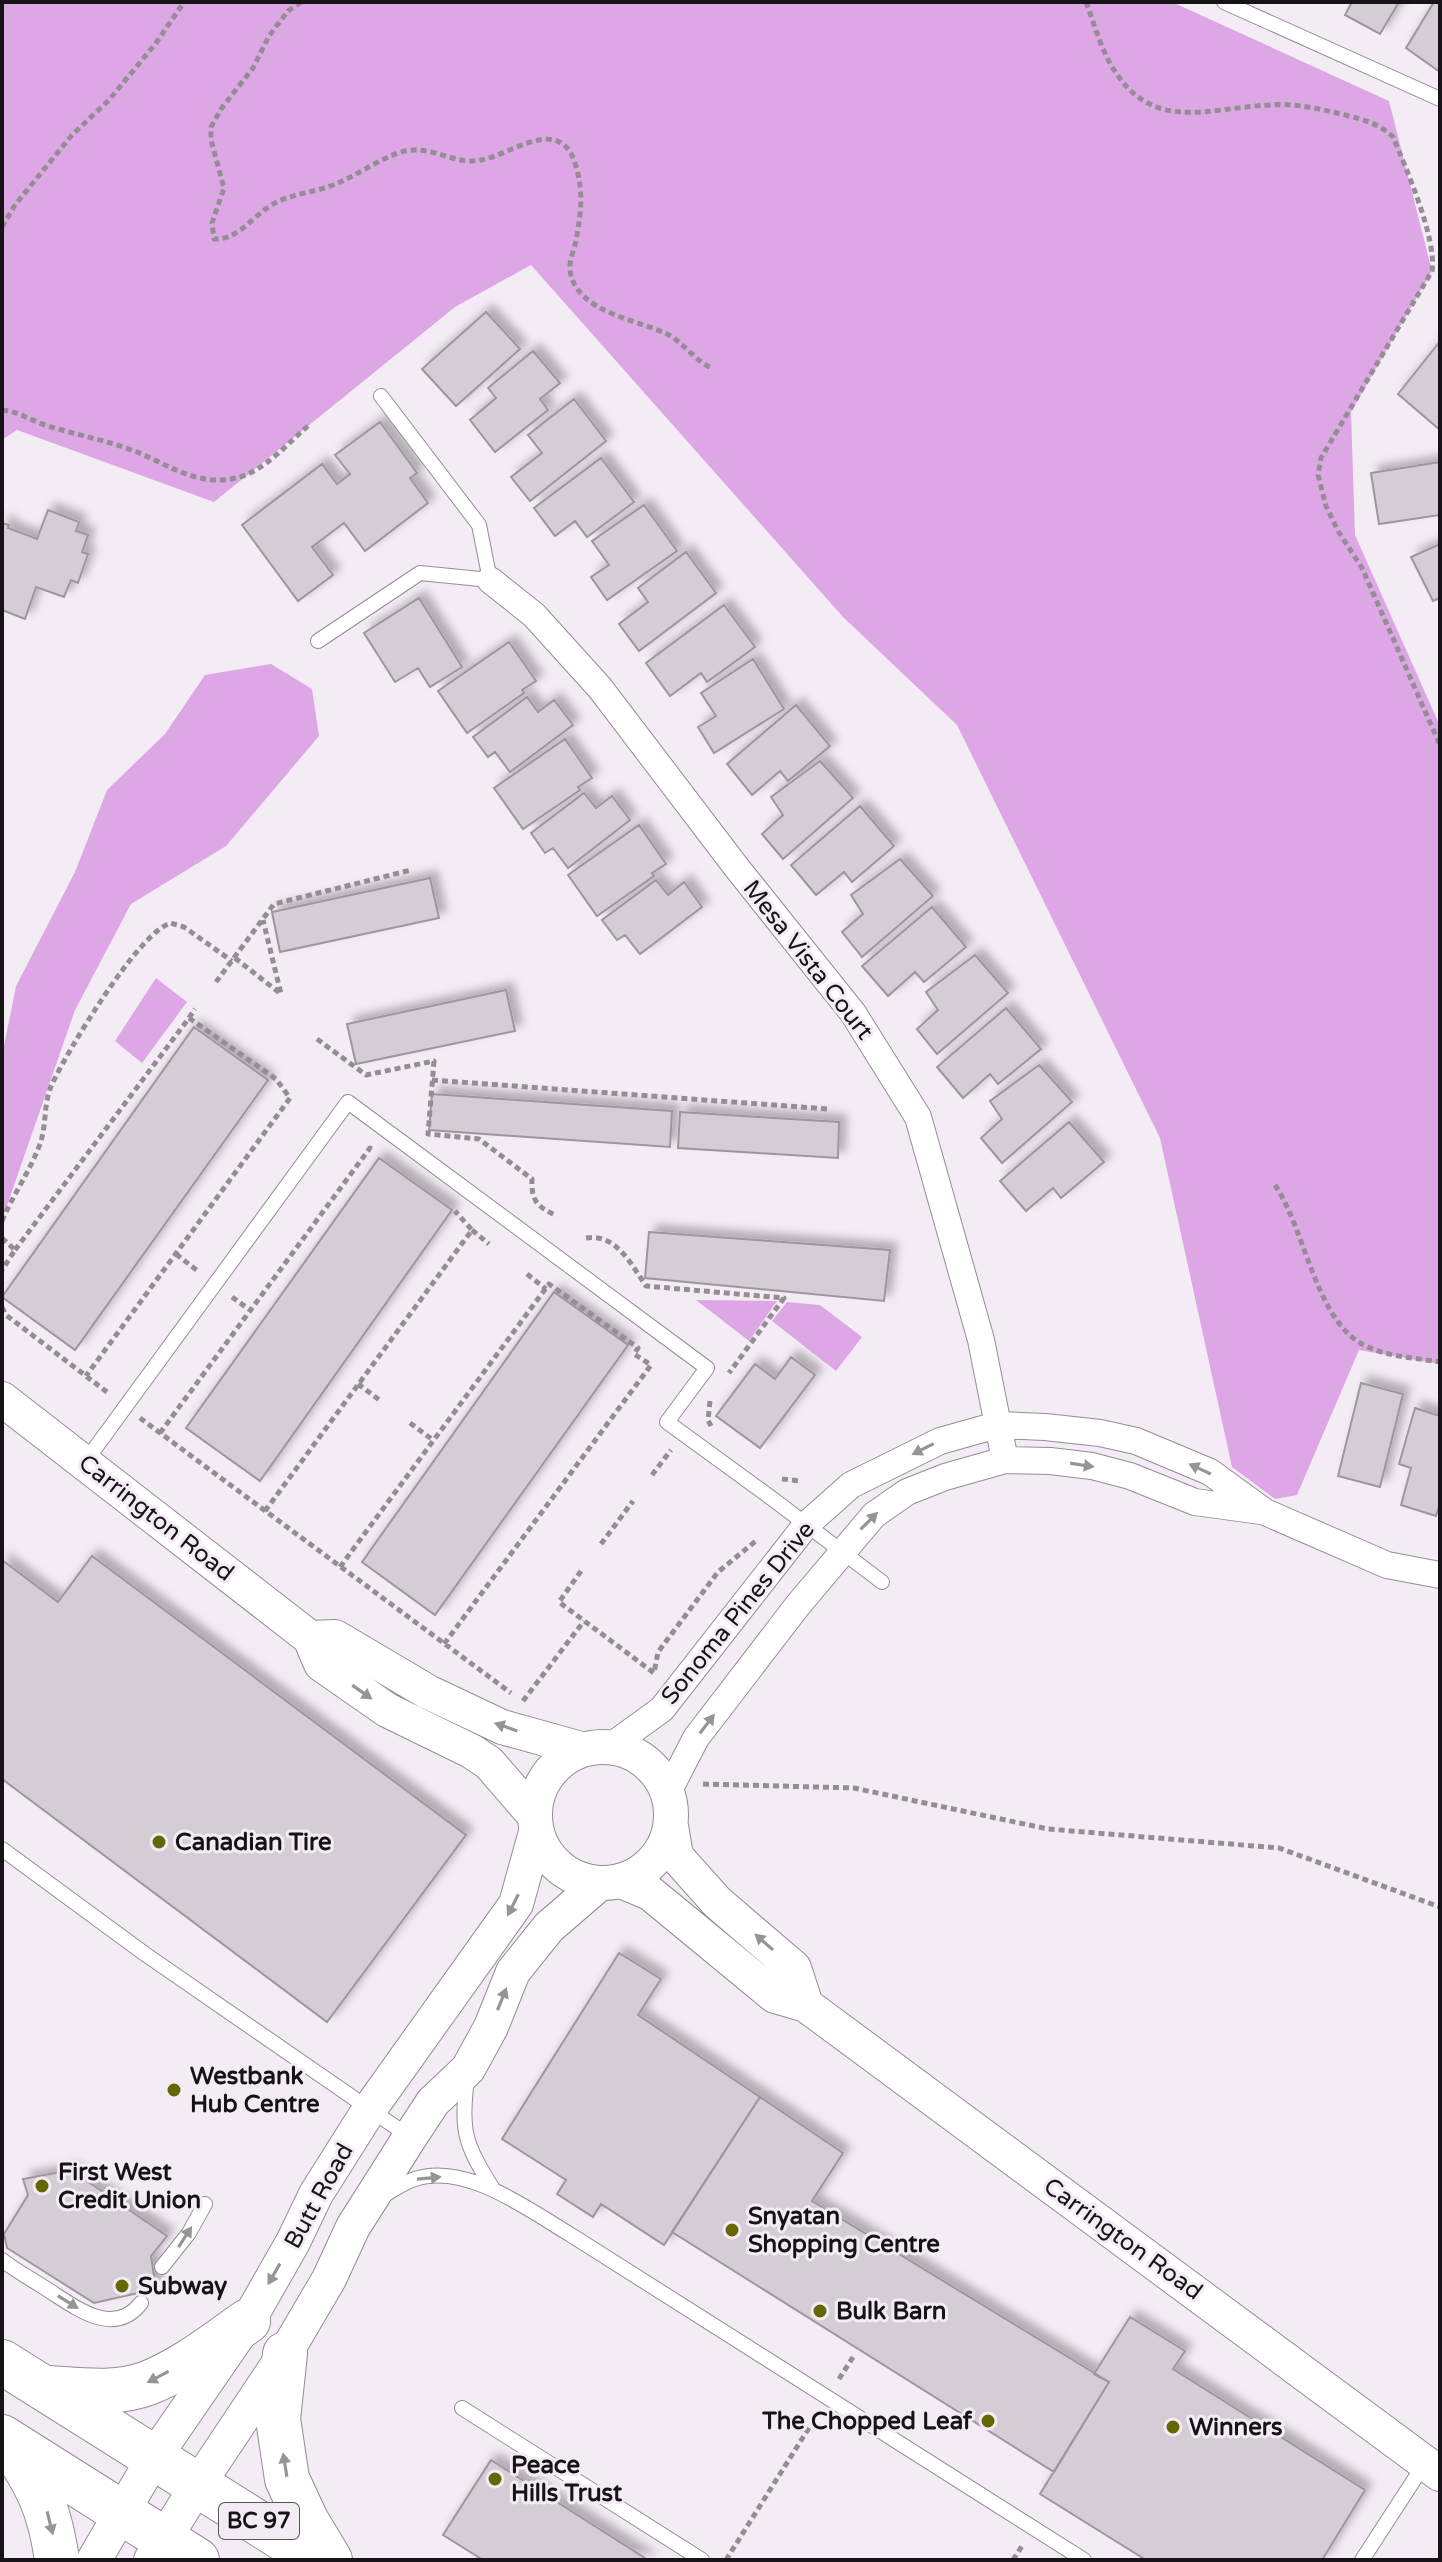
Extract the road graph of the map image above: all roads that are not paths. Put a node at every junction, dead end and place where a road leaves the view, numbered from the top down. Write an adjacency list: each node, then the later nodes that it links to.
1 (1224, 2): 2 (lane)
2 (1440, 99)
3 (381, 396): 4 (lane)
4 (490, 580): 5 (lane); 7 (street, Mesa Vista Court)
5 (318, 641)
6 (2, 1399): 9 (street, Carrington Road)
7 (997, 1425): 8 (street, Mesa Vista Court); 10 (street, Sonoma Pines Drive, one-way to 7); 11 (street, Sonoma Pines Drive, one-way to 11)
8 (1005, 1460): 10 (street, Sonoma Pines Drive, one-way to 10); 12 (street, Sonoma Pines Drive, one-way to 8)
9 (85, 1462): 11 (lane); 15 (street, Carrington Road)
10 (1265, 1512): 13 (street, Sonoma Pines Drive)
11 (806, 1525): 12 (lane); 16 (street, Sonoma Pines Drive)
12 (841, 1551): 14 (lane); 17 (street, Sonoma Pines Drive, one-way to 12)
13 (1440, 1575)
14 (882, 1582)
15 (310, 1638): 16 (street, Carrington Road, one-way to 15); 18 (street, Carrington Road, one-way to 18)
16 (596, 1748): 17 (street); 18 (street)
17 (681, 1788): 19 (street)
18 (535, 1823): 21 (street); 24 (street, Butt Road, one-way to 24)
19 (671, 1826): 21 (street); 22 (street, one-way to 19)
20 (2, 1849): 24 (lane)
21 (611, 1882): 22 (street, Carrington Road); 23 (street, Butt Road, one-way to 21)
22 (806, 2005): 39 (street, Carrington Road)
23 (468, 2069): 25 (street, Butt Road); 26 (lane)
24 (369, 2110): 25 (lane); 32 (street, Butt Road, one-way to 32)
25 (410, 2137): 28 (street, Butt Road)
26 (493, 2189): 28 (lane, one-way to 26); 48 (lane)
27 (205, 2204): 30 (lane, one-way to 27)
28 (368, 2204): 33 (street, Butt Road)
29 (2, 2260): 31 (lane, one-way to 31)
30 (162, 2267)
31 (141, 2303)
32 (248, 2321): 35 (highway, one-way to 35); 38 (street, Butt Road)
33 (285, 2354): 40 (street, Butt Road); 46 (highway, one-way to 33)
34 (2, 2362): 35 (highway, BC 97)
35 (44, 2388): 38 (highway, BC 97)
36 (462, 2408): 47 (lane)
37 (5, 2439): 41 (highway); 43 (highway, one-way to 43)
38 (155, 2456): 40 (highway, BC 97); 41 (street, Butt Road)
39 (1432, 2468): 49 (lane)
40 (199, 2483): 42 (street, Butt Road); 45 (highway, BC 97)
41 (120, 2512): 42 (highway); 44 (street, Butt Road)
42 (171, 2553)
43 (57, 2560)
44 (94, 2560)
45 (317, 2560)
46 (330, 2560)
47 (702, 2560)
48 (1084, 2560)
49 (1362, 2560)

